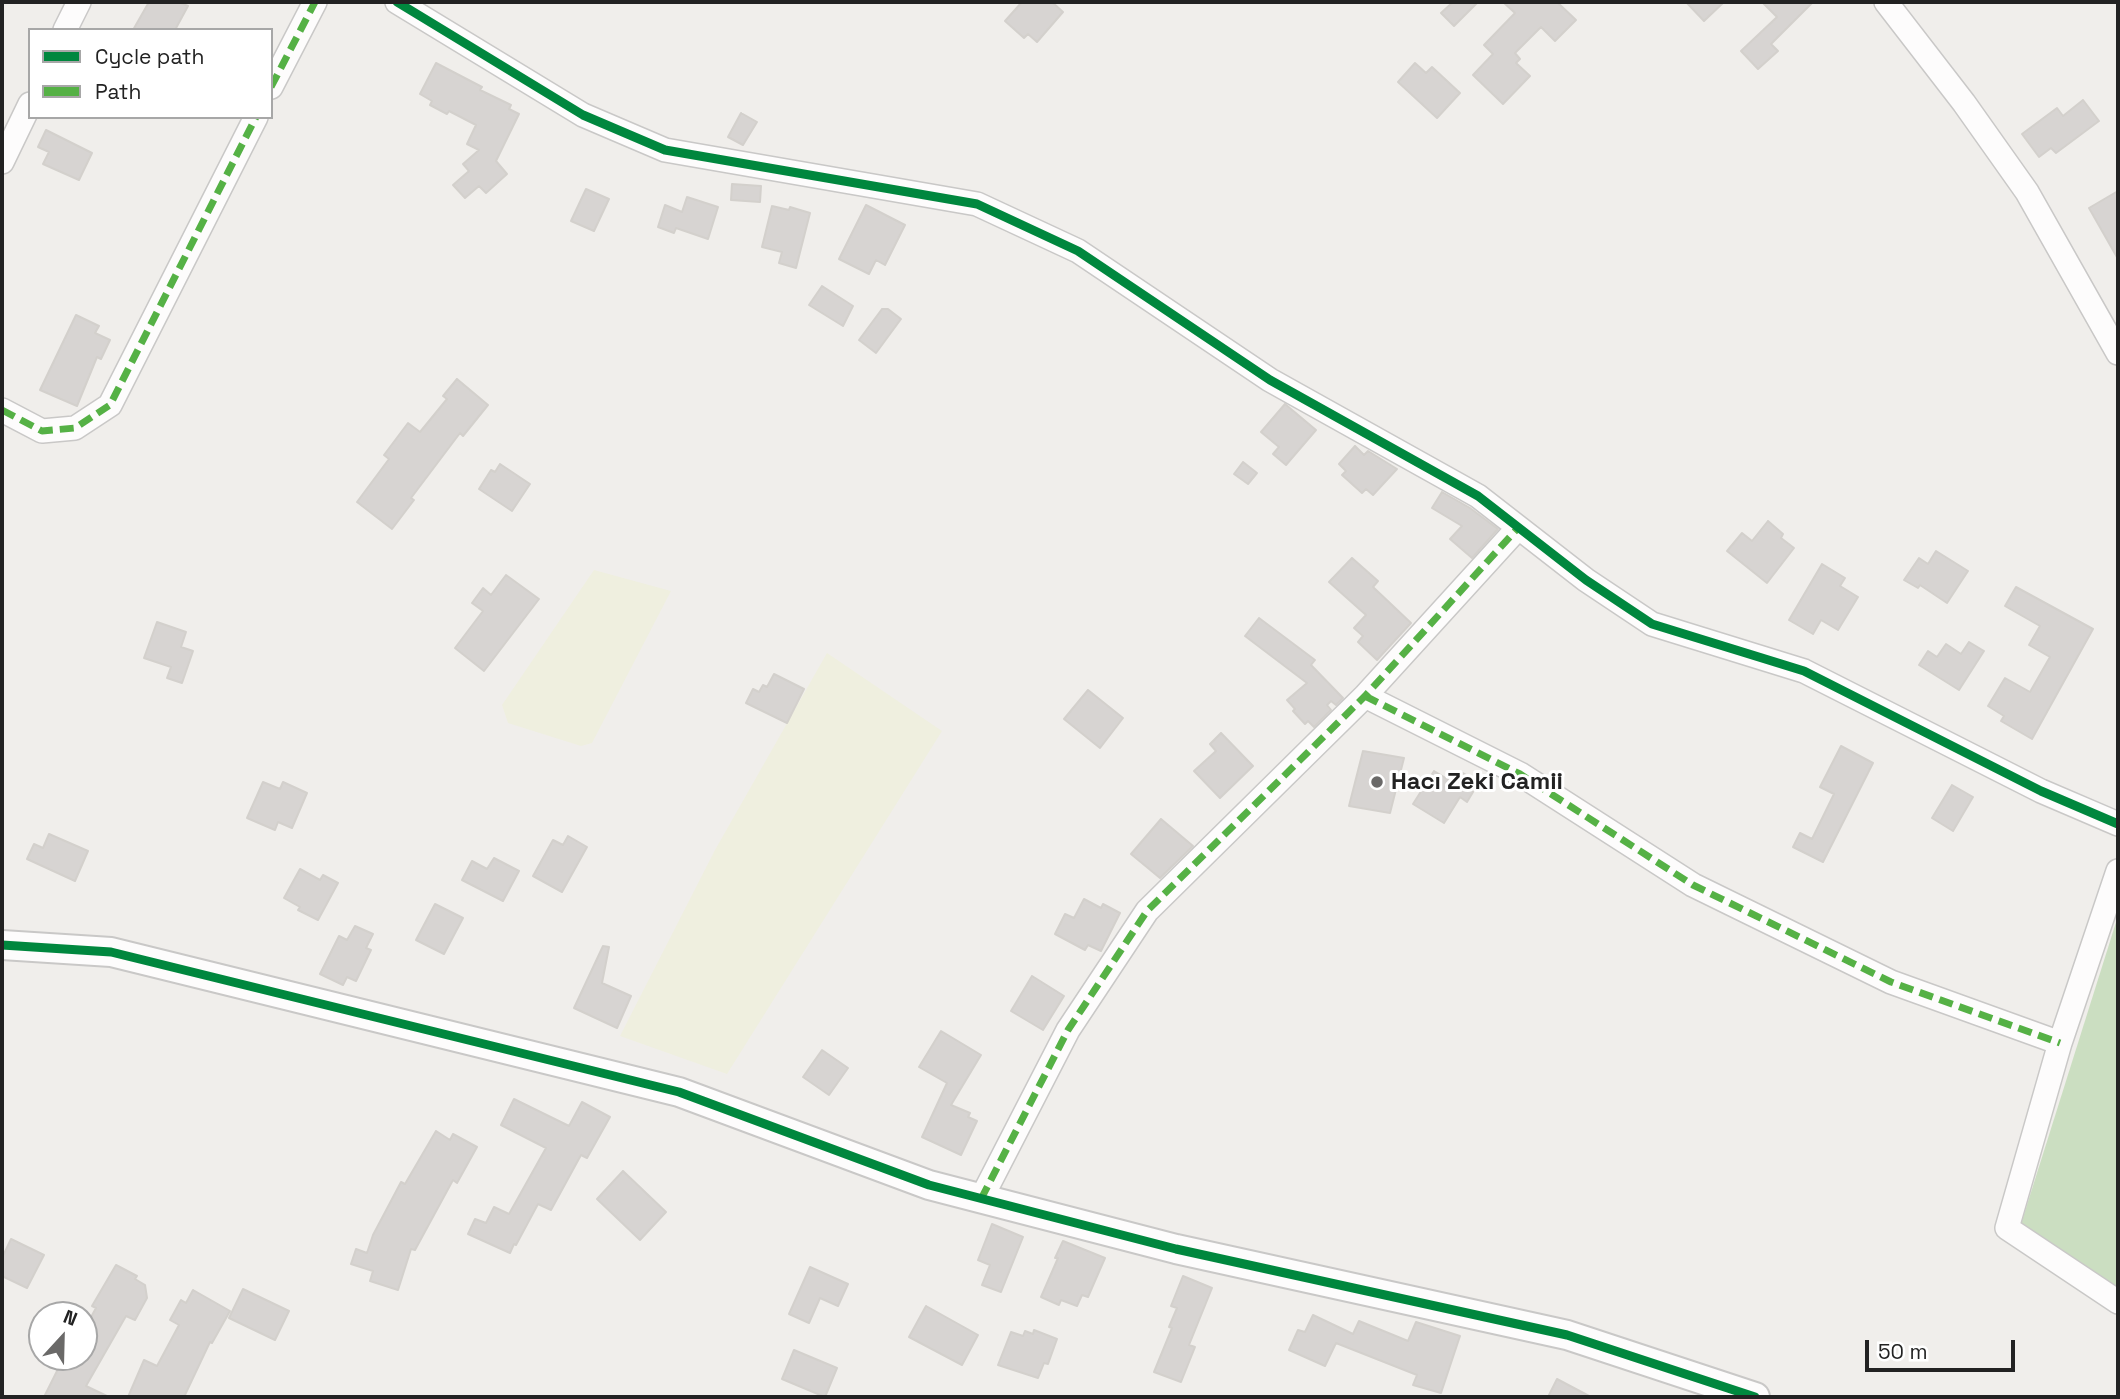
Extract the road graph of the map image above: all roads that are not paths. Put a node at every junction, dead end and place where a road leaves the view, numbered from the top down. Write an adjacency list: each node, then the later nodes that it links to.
1 (79, 2): 5 (street)
2 (315, 2): 6 (street)
3 (397, 2): 12 (street)
4 (1886, 2): 10 (street)
5 (66, 28)
6 (273, 84)
7 (28, 108): 9 (street)
8 (255, 119): 11 (street)
9 (2, 162)
10 (2118, 353)
11 (2, 410)
12 (1518, 528): 13 (street); 14 (street)
13 (1365, 696): 17 (street); 18 (street)
14 (2118, 824)
15 (2118, 871): 17 (street)
16 (2, 945): 18 (street)
17 (2060, 1043): 19 (street)
18 (981, 1199): 20 (street)
19 (2118, 1302)
20 (1755, 1397)

